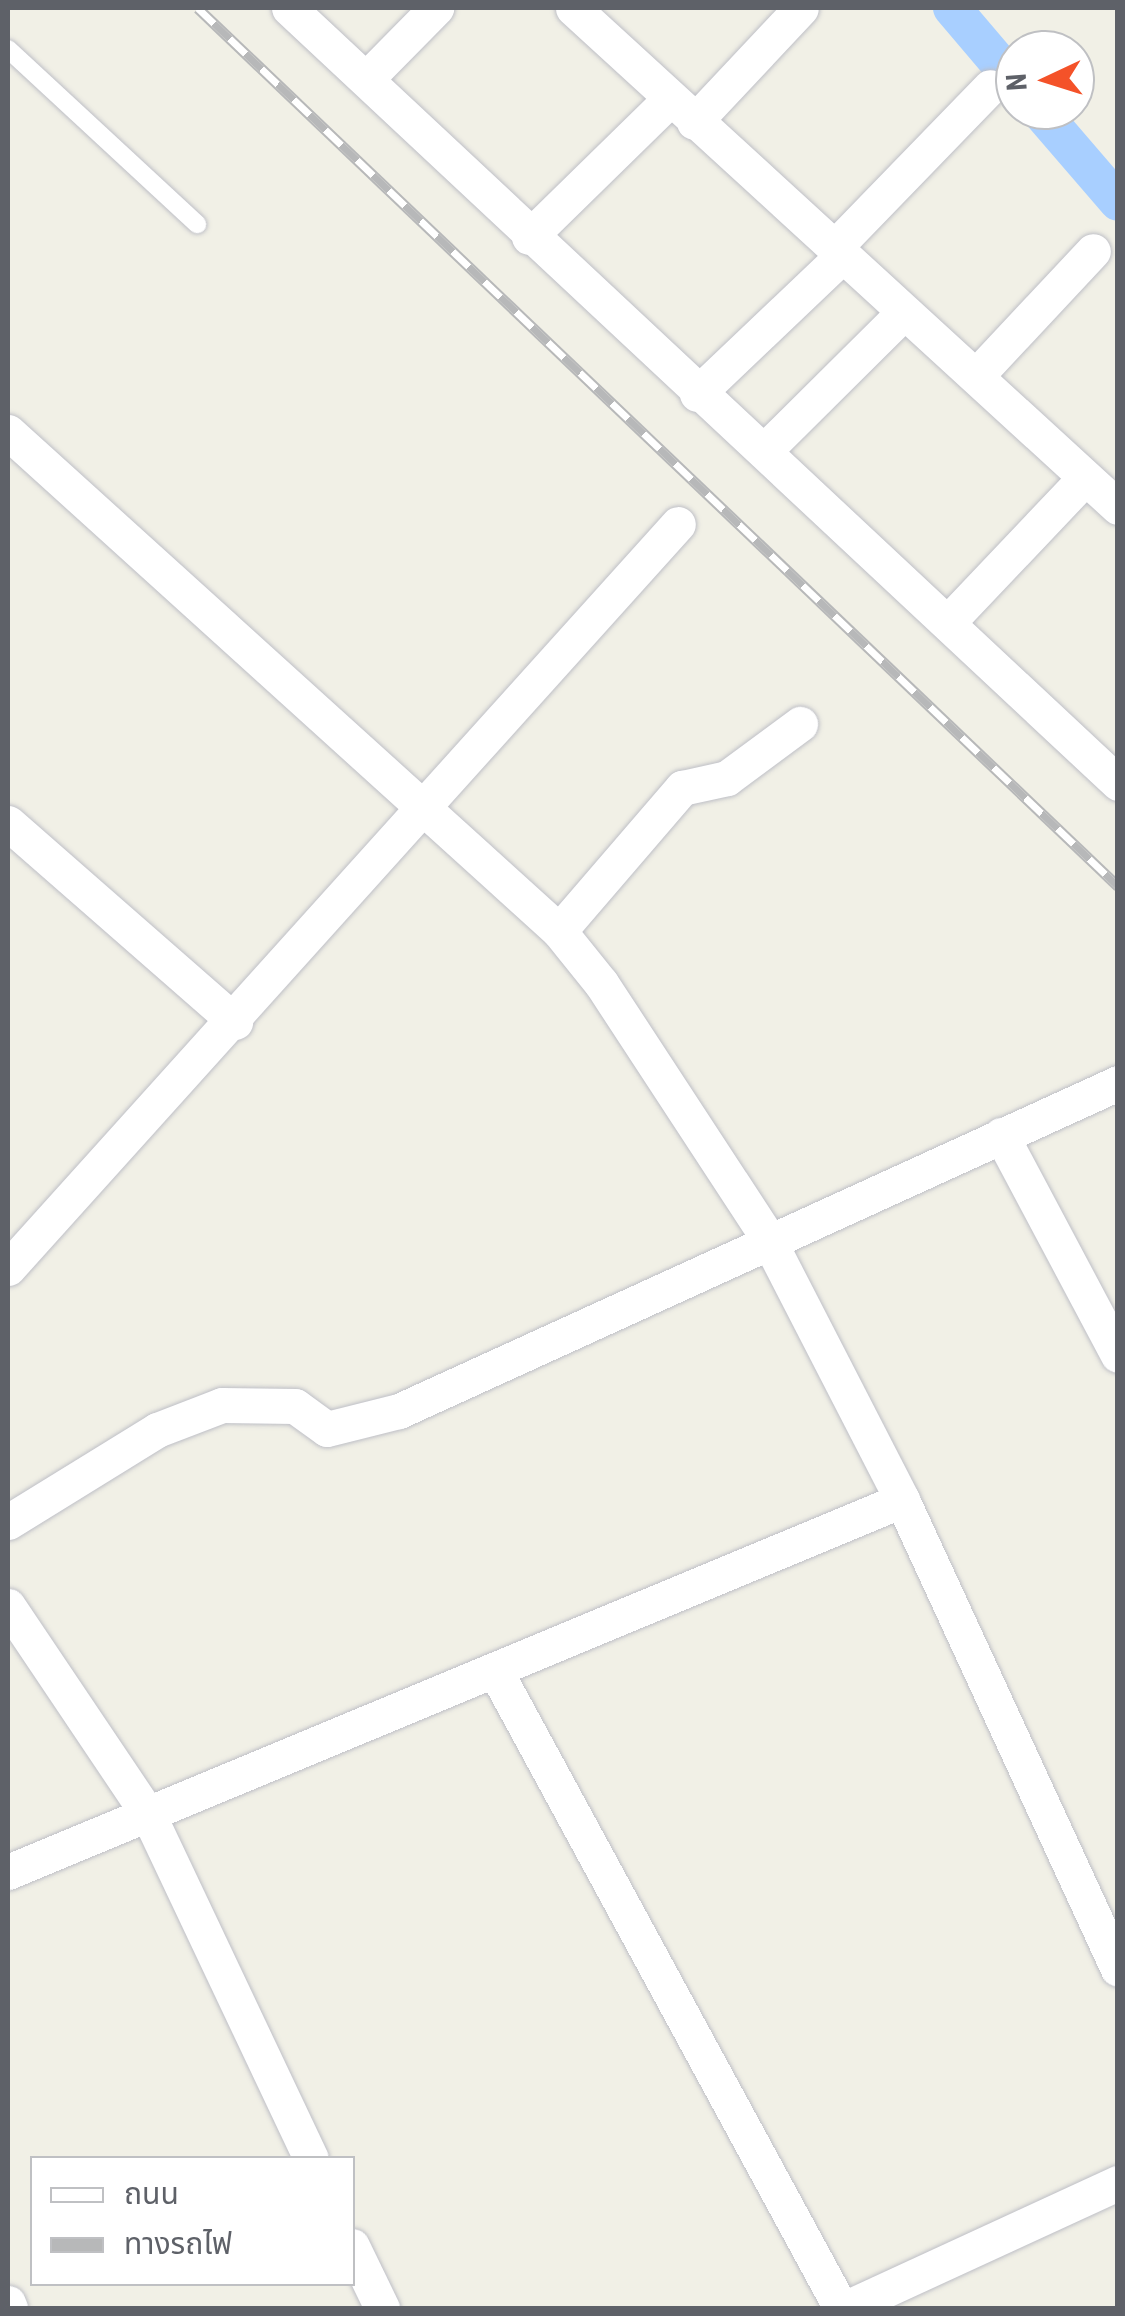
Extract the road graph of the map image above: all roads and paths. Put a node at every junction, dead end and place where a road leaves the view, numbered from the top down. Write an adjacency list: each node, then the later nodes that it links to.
1 (290, 8): 6 (street)
2 (436, 8): 6 (street)
3 (573, 8): 8 (street)
4 (801, 8): 8 (street)
5 (8, 49): 9 (lane)
6 (370, 74): 10 (street)
7 (990, 87): 12 (street)
8 (682, 110): 10 (street); 12 (street)
9 (198, 224)
10 (529, 237): 15 (street)
11 (1093, 251): 14 (street)
12 (838, 252): 13 (street); 15 (street)
13 (903, 312): 14 (street); 17 (street)
14 (976, 376): 18 (street)
15 (696, 394): 17 (street)
16 (8, 432): 23 (street)
17 (765, 450): 20 (street)
18 (1107, 492): 20 (street)
19 (678, 524): 23 (street)
20 (950, 619): 22 (street)
21 (800, 724): 25 (street)
22 (1116, 780)
23 (427, 812): 25 (street); 26 (street)
24 (8, 823): 26 (street)
25 (559, 931): 29 (street)
26 (234, 1022): 30 (street)
27 (1118, 1082): 28 (street)
28 (1001, 1136): 29 (street); 31 (street)
29 (767, 1237): 32 (street); 33 (street)
30 (8, 1268)
31 (1118, 1354)
32 (902, 1500): 35 (street); 38 (street)
33 (8, 1522)
34 (8, 1606): 36 (street)
35 (497, 1674): 36 (street); 43 (street)
36 (149, 1816): 37 (street); 39 (street)
37 (8, 1872)
38 (1118, 1969)
39 (310, 2156)
40 (1118, 2183): 43 (street)
41 (355, 2252): 42 (street)
42 (382, 2308)
43 (843, 2308)

